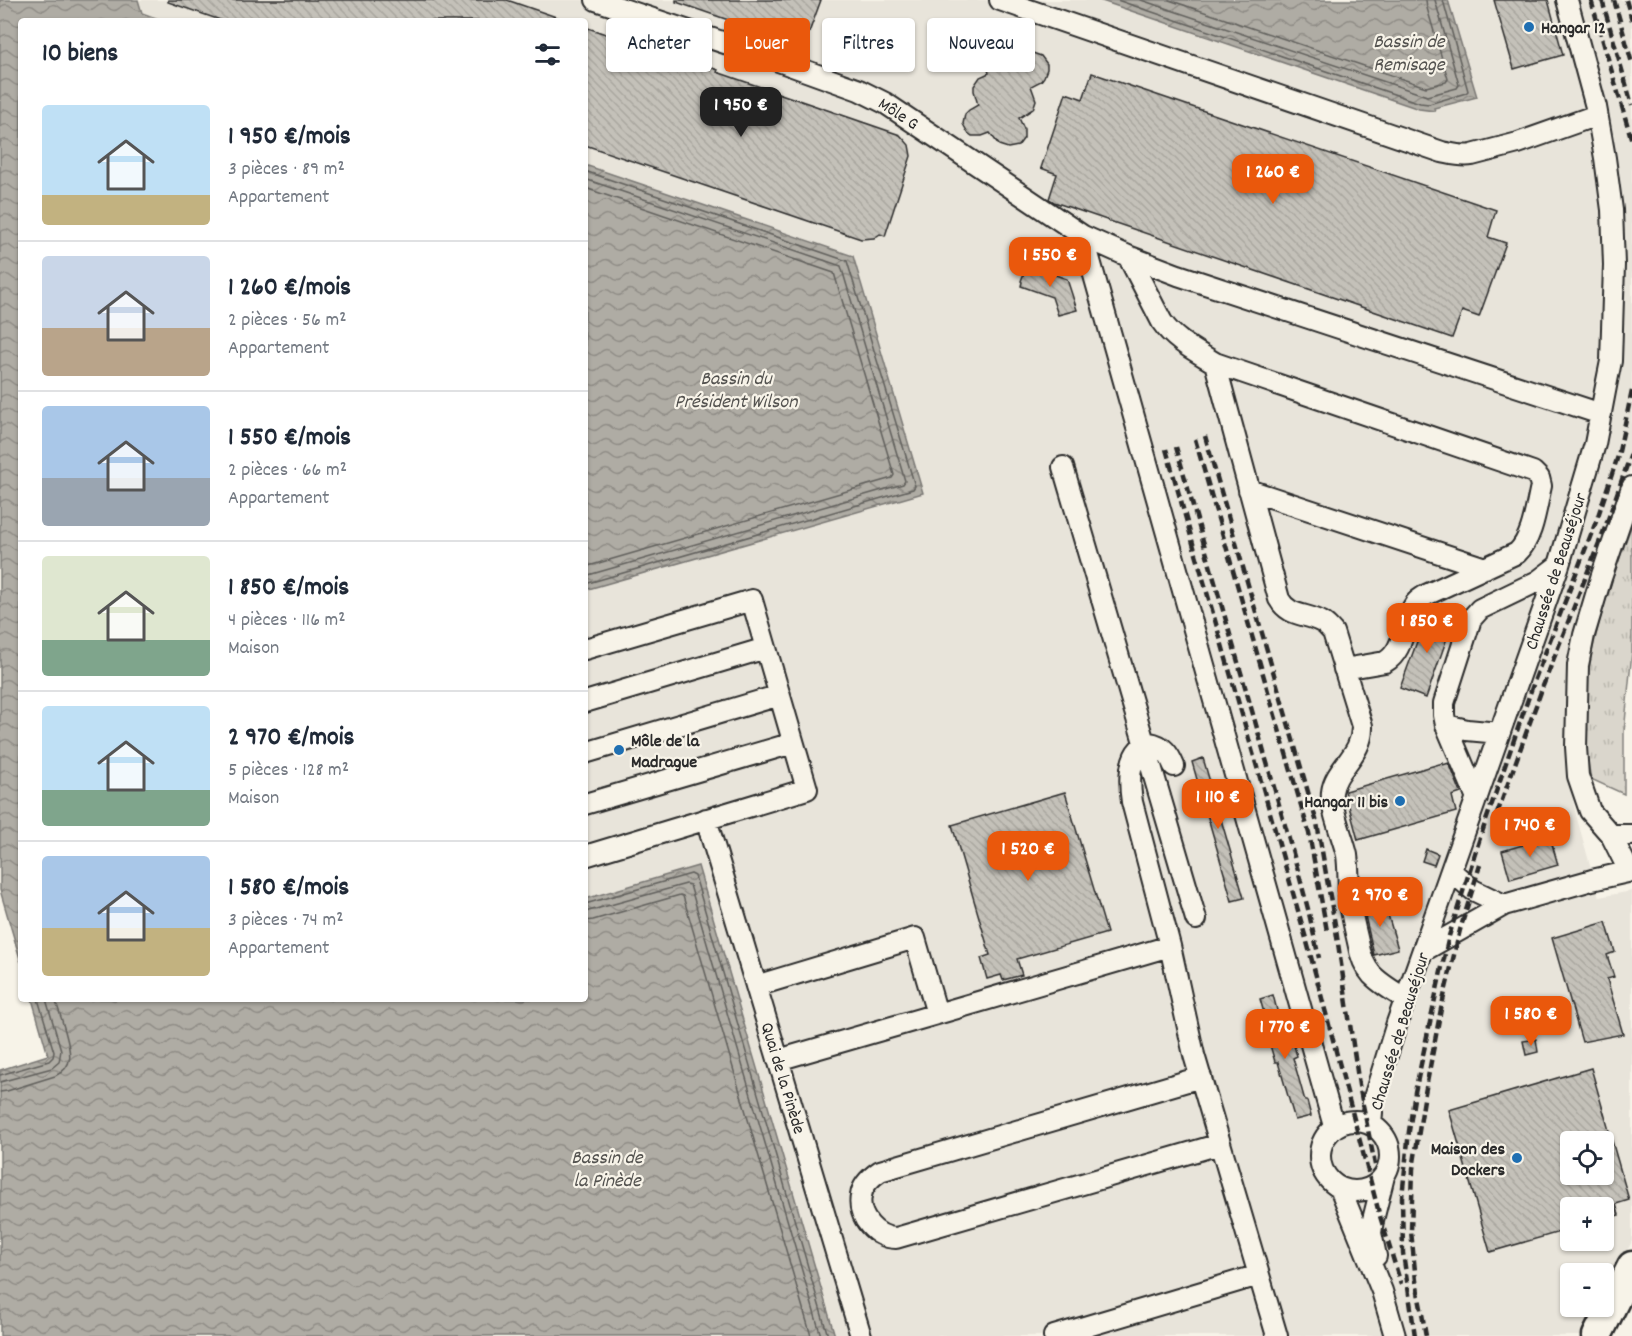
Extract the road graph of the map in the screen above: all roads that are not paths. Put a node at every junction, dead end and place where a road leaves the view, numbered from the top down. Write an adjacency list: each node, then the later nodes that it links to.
1 (596, 0): 5 (street, Môle G)
2 (1000, 0): 4 (street)
3 (1567, 0): 4 (street, Chaussée de Beauséjour)
4 (1597, 116): 8 (street, Chaussée de Beauséjour)
5 (1083, 236): 6 (street, Môle G); 43 (street)
6 (1128, 256): 7 (street); 8 (street, Môle G)
7 (1215, 363): 11 (street); 13 (street)
8 (1601, 414): 12 (street, Chaussée de Beauséjour)
9 (1062, 467): 22 (street)
10 (1632, 487): 28 (street)
11 (1249, 490): 13 (street); 16 (street)
12 (1559, 565): 19 (street); 20 (street, Chaussée de Beauséjour)
13 (1485, 568): 16 (street)
14 (588, 648): 15 (street)
15 (766, 648): 17 (street); 18 (street)
16 (1344, 669): 38 (street)
17 (780, 695): 21 (street); 23 (street)
18 (588, 701)
19 (1446, 725): 20 (street); 25 (street)
20 (1499, 733): 25 (street, Chaussée de Beauséjour)
21 (793, 743): 26 (street); 27 (street)
22 (1144, 745): 24 (street); 34 (street); 35 (street)
23 (588, 752)
24 (1174, 766)
25 (1477, 798): 32 (street, Chaussée de Beauséjour)
26 (588, 803)
27 (706, 819): 30 (street); 37 (street, Quai de la Pinède)
28 (1611, 835): 29 (street); 31 (street)
29 (1632, 835)
30 (588, 855)
31 (1629, 866): 33 (street)
32 (1451, 871): 33 (street); 36 (street, Chaussée de Beauséjour)
33 (1504, 905): 36 (street)
34 (1196, 919)
35 (1170, 946): 39 (street); 41 (street)
36 (1423, 951): 38 (street, Chaussée de Beauséjour)
37 (756, 986): 39 (street); 40 (street, Quai de la Pinède)
38 (1406, 999): 42 (street, Chaussée de Beauséjour)
39 (937, 1014): 40 (street)
40 (778, 1060): 50 (street, Quai de la Pinède)
41 (1201, 1077): 44 (street); 44 (street)
42 (1371, 1124): 43 (street); 45 (street)
43 (1334, 1126): 46 (street)
44 (1220, 1144): 48 (street)
45 (1384, 1176): 46 (street); 49 (street)
46 (1340, 1188): 49 (street)
47 (1632, 1266): 54 (highway)
48 (1259, 1275): 51 (street); 52 (street)
49 (1382, 1291): 53 (street)
50 (861, 1336)
51 (1054, 1336)
52 (1277, 1336)
53 (1395, 1336)
54 (1597, 1336)

